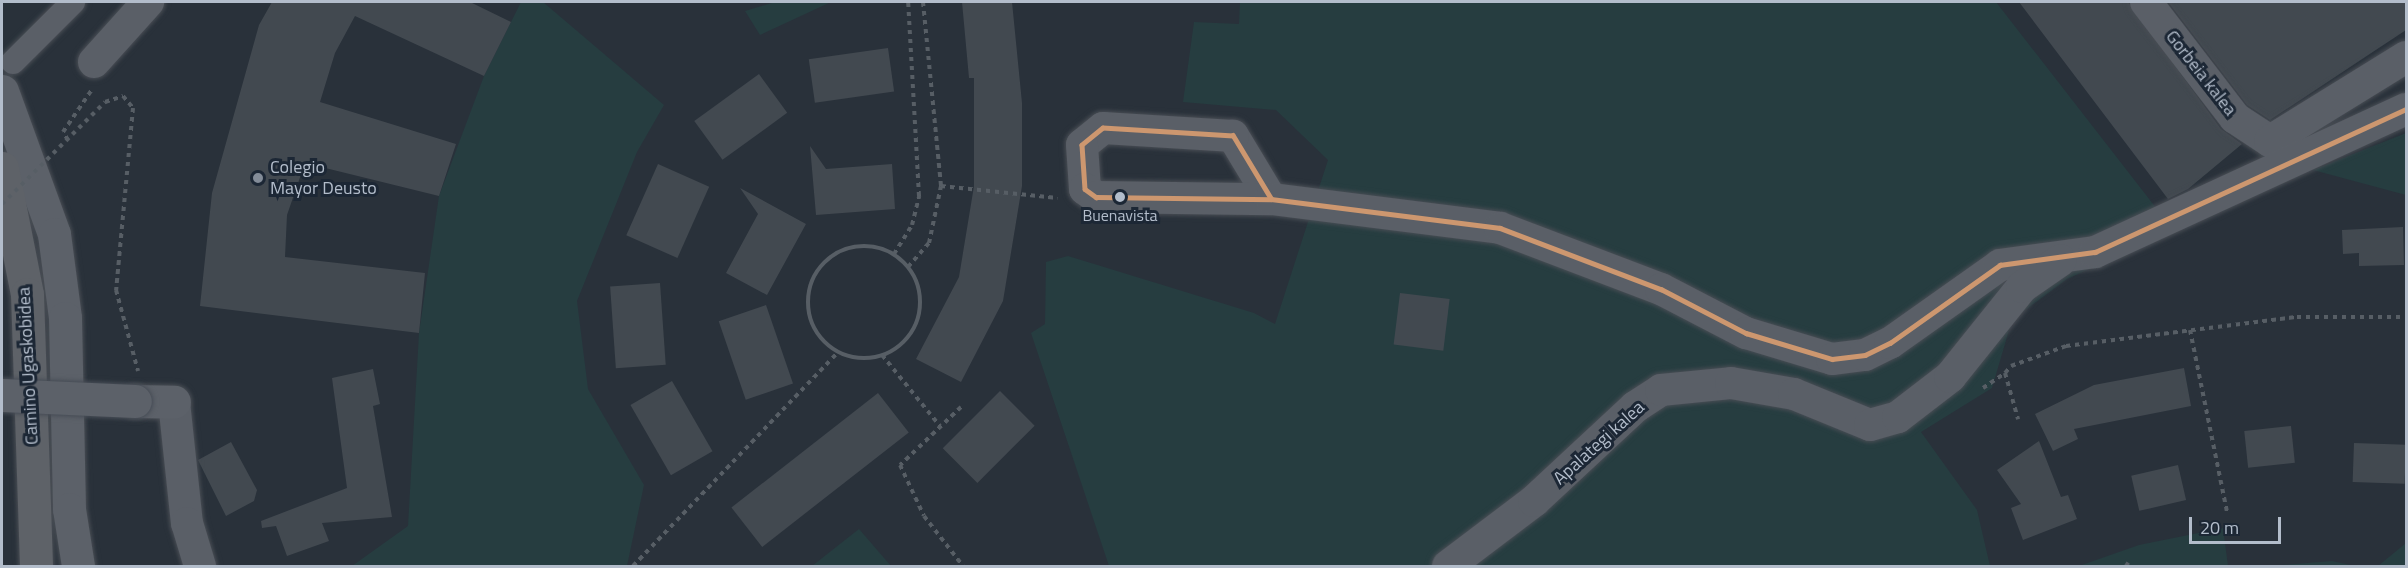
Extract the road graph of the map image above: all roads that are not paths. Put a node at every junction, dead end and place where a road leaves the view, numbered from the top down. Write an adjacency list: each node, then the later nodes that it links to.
1 (73, 2): 5 (street)
2 (148, 2): 6 (street)
3 (2146, 2): 4 (street, Gorbeia kalea)
4 (2406, 57)
5 (13, 62)
6 (94, 62)
7 (2, 91): 15 (main road)
8 (2406, 109): 11 (street)
9 (2, 168): 14 (highway, Camino Ugaskobidea)
10 (1271, 199): 10 (street); 11 (street)
11 (2061, 260): 17 (street, Apalategi kalea)
12 (2, 395): 13 (main road, bridge)
13 (174, 402): 16 (street)
14 (36, 567)
15 (78, 567)
16 (200, 567)
17 (1448, 567)

